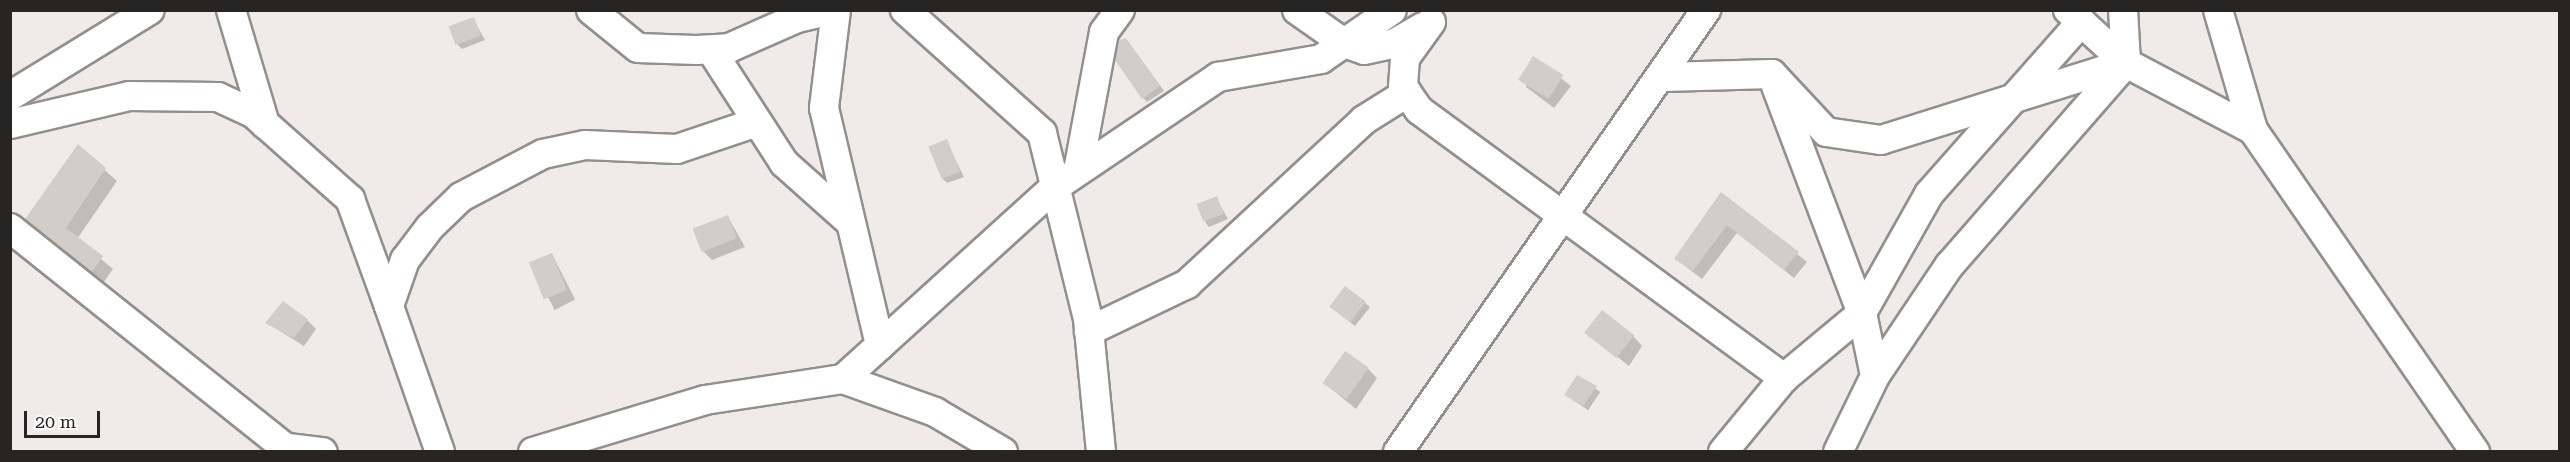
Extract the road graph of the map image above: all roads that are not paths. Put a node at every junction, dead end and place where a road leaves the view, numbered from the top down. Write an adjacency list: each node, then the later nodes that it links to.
1 (150, 10): 20 (street)
2 (231, 10): 24 (street)
3 (591, 10): 15 (street)
4 (834, 10): 15 (street); 28 (street)
5 (905, 10): 26 (street)
6 (1120, 10): 26 (street)
7 (1297, 10): 14 (street)
8 (1392, 10): 14 (street)
9 (2123, 10): 16 (street)
10 (2218, 10): 25 (street)
11 (1696, 14): 18 (street)
12 (1435, 16): 14 (street); 19 (street)
13 (2075, 16): 16 (street); 21 (street)
14 (1344, 43): 26 (street)
15 (711, 50): 22 (street)
16 (2126, 63): 21 (street); 25 (street); 34 (street)
17 (1772, 74): 18 (street); 21 (street); 31 (street)
18 (1664, 77): 27 (street)
19 (1407, 93): 27 (street); 32 (street)
20 (10, 96)
21 (2016, 96): 31 (street)
22 (757, 122): 28 (street); 30 (street)
23 (10, 124): 24 (street)
24 (265, 124): 30 (street)
25 (2253, 130): 46 (street)
26 (1067, 179): 32 (street); 33 (street)
27 (1564, 213): 35 (street); 43 (street)
28 (848, 220): 33 (street)
29 (10, 228): 37 (street)
30 (389, 306): 39 (street)
31 (1862, 313): 34 (street); 35 (street)
32 (1089, 331): 42 (street)
33 (880, 345): 36 (street)
34 (1875, 376): 45 (street)
35 (1784, 378): 44 (street)
36 (843, 379): 40 (street); 41 (street)
37 (289, 450): 38 (street)
38 (323, 452)
39 (440, 452)
40 (533, 452)
41 (1003, 452)
42 (1101, 452)
43 (1398, 452)
44 (1723, 452)
45 (1838, 452)
46 (2475, 452)

